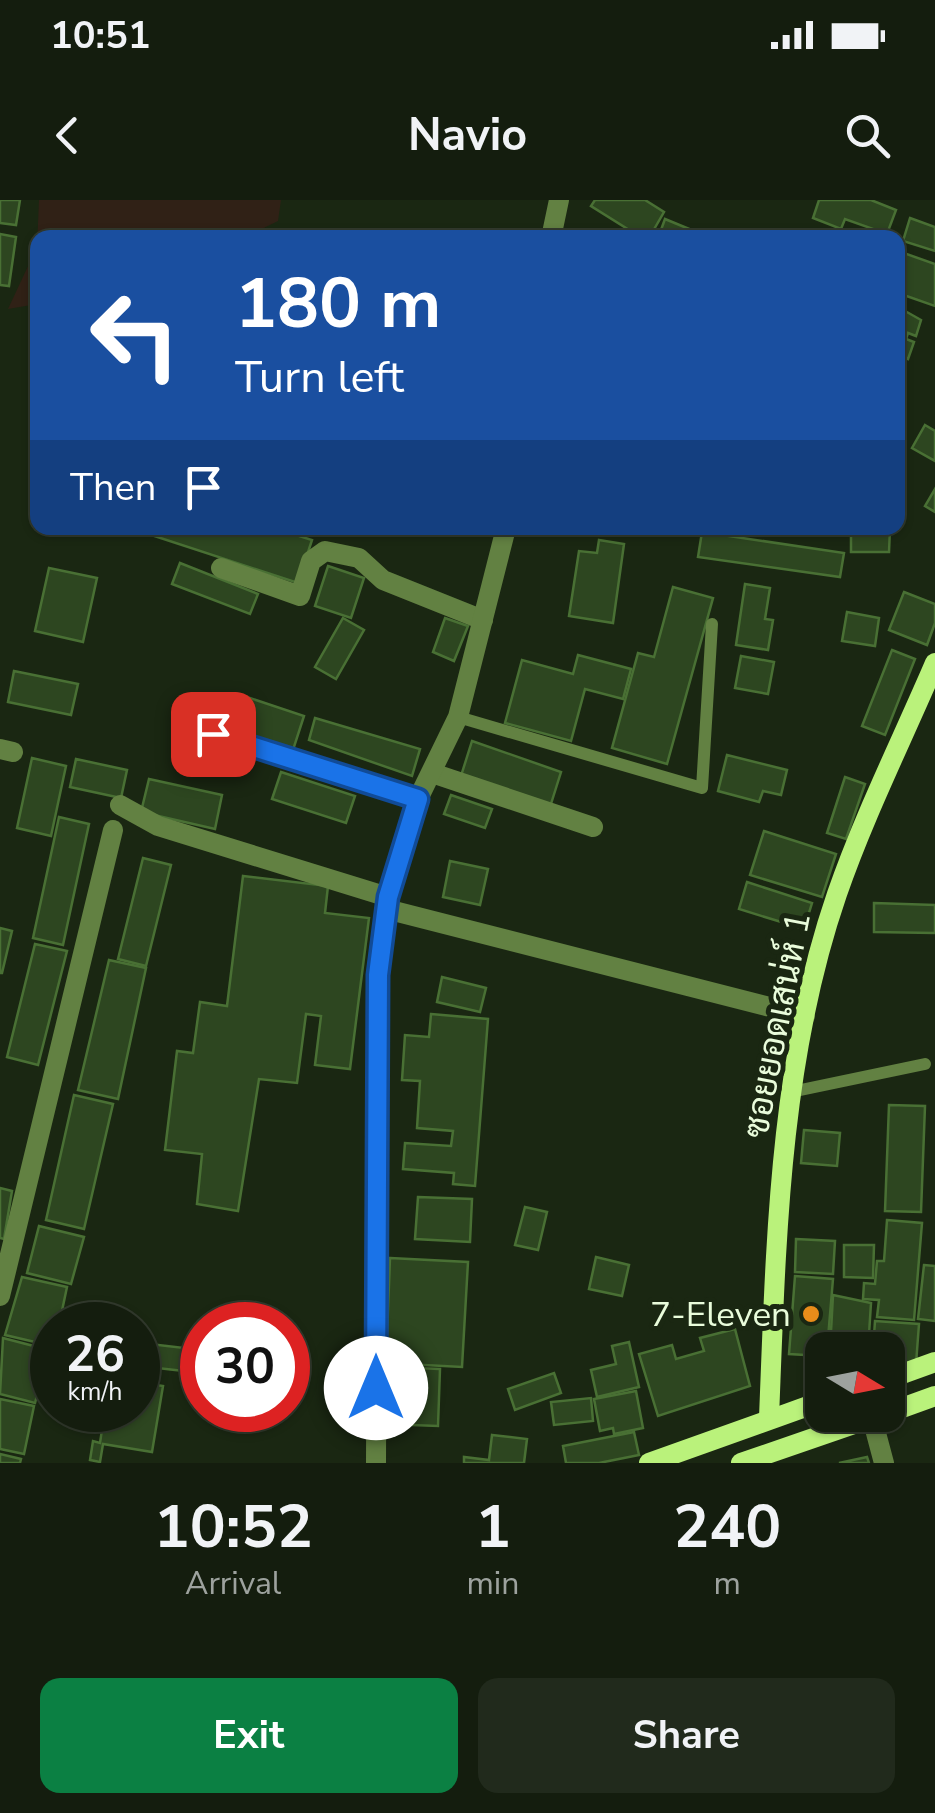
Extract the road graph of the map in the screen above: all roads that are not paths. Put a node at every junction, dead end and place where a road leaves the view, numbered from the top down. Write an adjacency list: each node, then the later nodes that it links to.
1 (558, 200): 2 (street)
2 (552, 230)
3 (504, 535): 5 (street)
4 (221, 568): 5 (street)
5 (483, 620): 8 (street)
6 (712, 624): 8 (lane)
7 (935, 664): 16 (street, ซอยยอดเสน่ห์ 1)
8 (458, 717): 10 (street)
9 (213, 734): 11 (street)
10 (432, 773): 11 (street); 13 (street)
11 (418, 799): 15 (street)
12 (120, 806): 15 (street)
13 (593, 828)
14 (113, 830): 19 (street)
15 (387, 903): 16 (street); 29 (street)
16 (804, 1016): 18 (street, ซอยยอดเสน่ห์ 1)
17 (925, 1064): 18 (lane)
18 (791, 1092): 25 (street, ซอยยอดเสน่ห์ 1)
19 (0, 1296)
20 (935, 1362): 21 (street)
21 (905, 1373)
22 (935, 1396): 24 (street)
23 (805, 1406): 25 (street)
24 (905, 1406)
25 (768, 1418): 30 (street)
26 (836, 1432): 28 (street)
27 (881, 1432): 32 (street)
28 (768, 1458): 31 (street)
29 (376, 1463)
30 (649, 1463)
31 (740, 1463)
32 (884, 1463)

